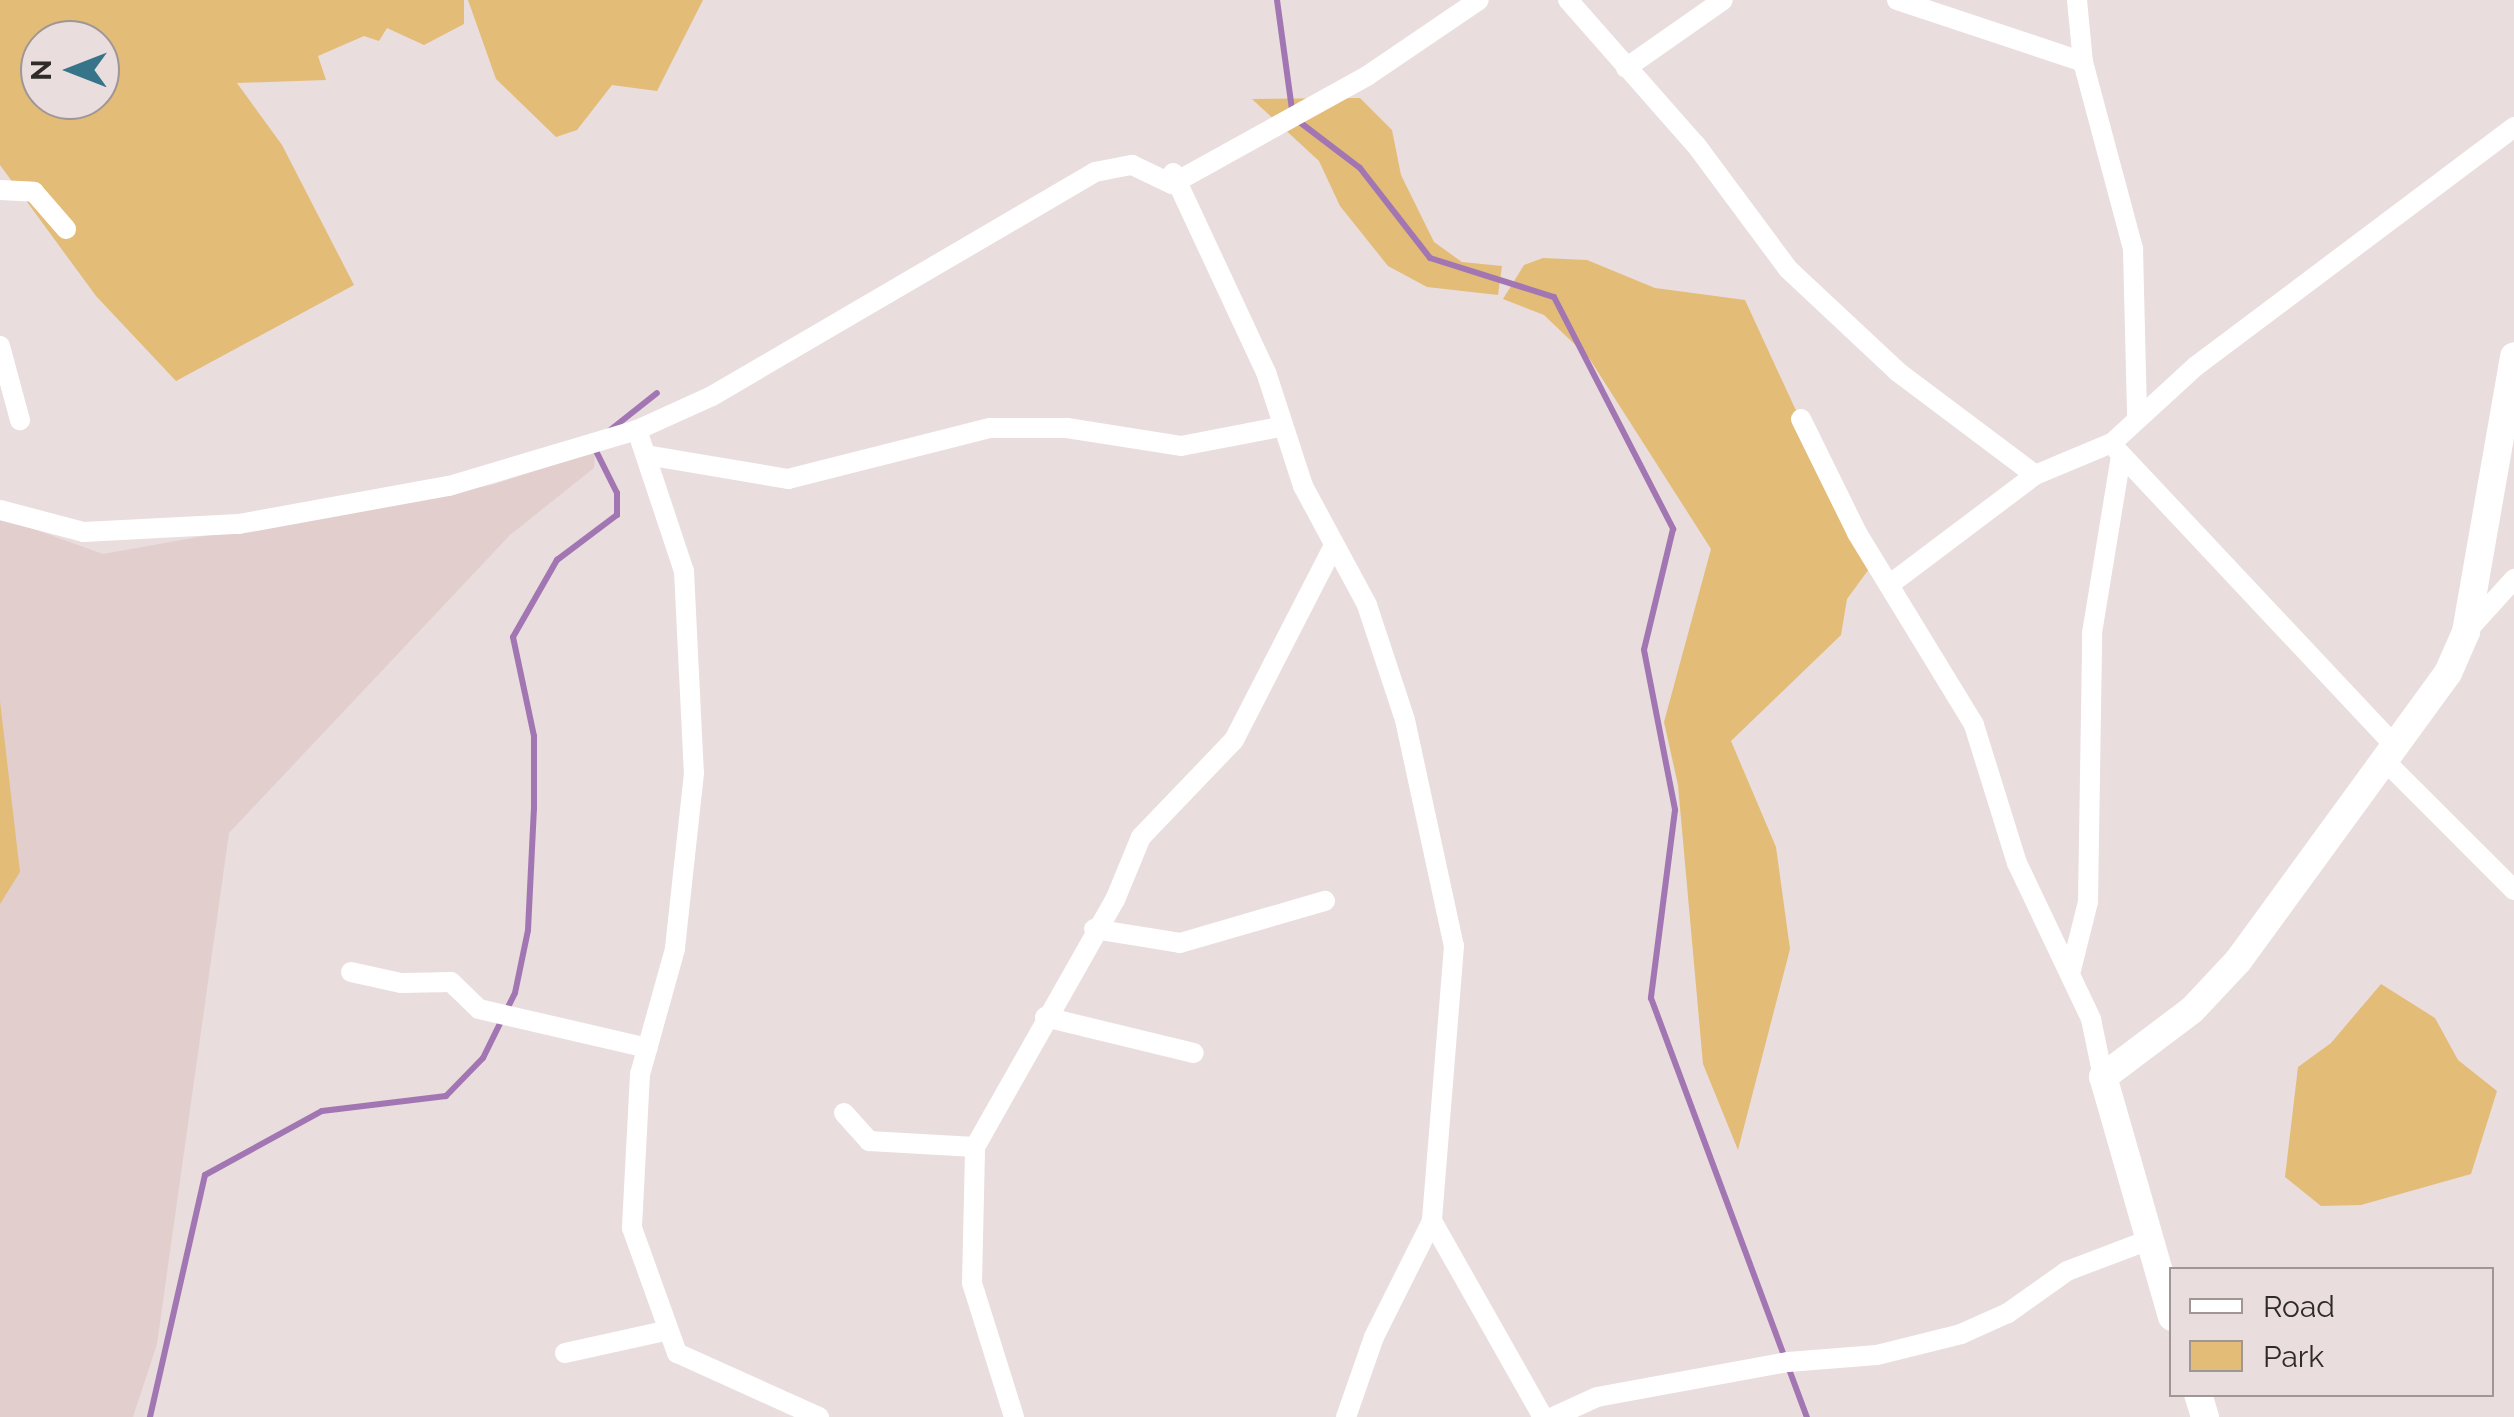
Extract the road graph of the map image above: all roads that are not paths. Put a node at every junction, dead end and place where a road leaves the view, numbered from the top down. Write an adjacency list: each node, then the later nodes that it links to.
1 (1479, 0): 9 (street)
2 (1568, 0): 7 (street)
3 (1723, 0): 7 (street)
4 (1897, 0): 6 (street)
5 (2077, 0): 6 (street)
6 (2082, 62): 14 (street)
7 (1626, 68): 21 (street)
8 (2514, 127): 14 (street)
9 (1173, 177): 17 (street); 18 (street)
10 (0, 190): 11 (street)
11 (66, 229)
12 (0, 346): 16 (street)
13 (2514, 356): 26 (street)
14 (2137, 416): 19 (street)
15 (1801, 418): 25 (street)
16 (20, 420)
17 (1280, 427): 20 (street); 23 (street)
18 (637, 430): 20 (street); 22 (street)
19 (2116, 449): 21 (street); 27 (street); 31 (street)
20 (646, 455): 34 (street)
21 (2035, 475): 25 (street)
22 (0, 510)
23 (1333, 547): 30 (street); 39 (street)
24 (2514, 579): 26 (street)
25 (1890, 585): 31 (street)
26 (2466, 632): 27 (street)
27 (2390, 754): 28 (street); 36 (street)
28 (2511, 885)
29 (1325, 900): 30 (street)
30 (1094, 929): 33 (street)
31 (2070, 970): 36 (street)
32 (351, 972): 34 (street)
33 (1045, 1016): 35 (street); 38 (street)
34 (648, 1048): 42 (street)
35 (1194, 1053)
36 (2104, 1077): 40 (street)
37 (844, 1112): 38 (street)
38 (975, 1147): 45 (street)
39 (1432, 1221): 46 (street); 47 (street)
40 (2146, 1242): 41 (street); 48 (street)
41 (2169, 1308)
42 (665, 1331): 43 (street); 44 (street)
43 (566, 1353)
44 (819, 1417)
45 (1014, 1417)
46 (1346, 1417)
47 (1543, 1417)
48 (1553, 1417)

